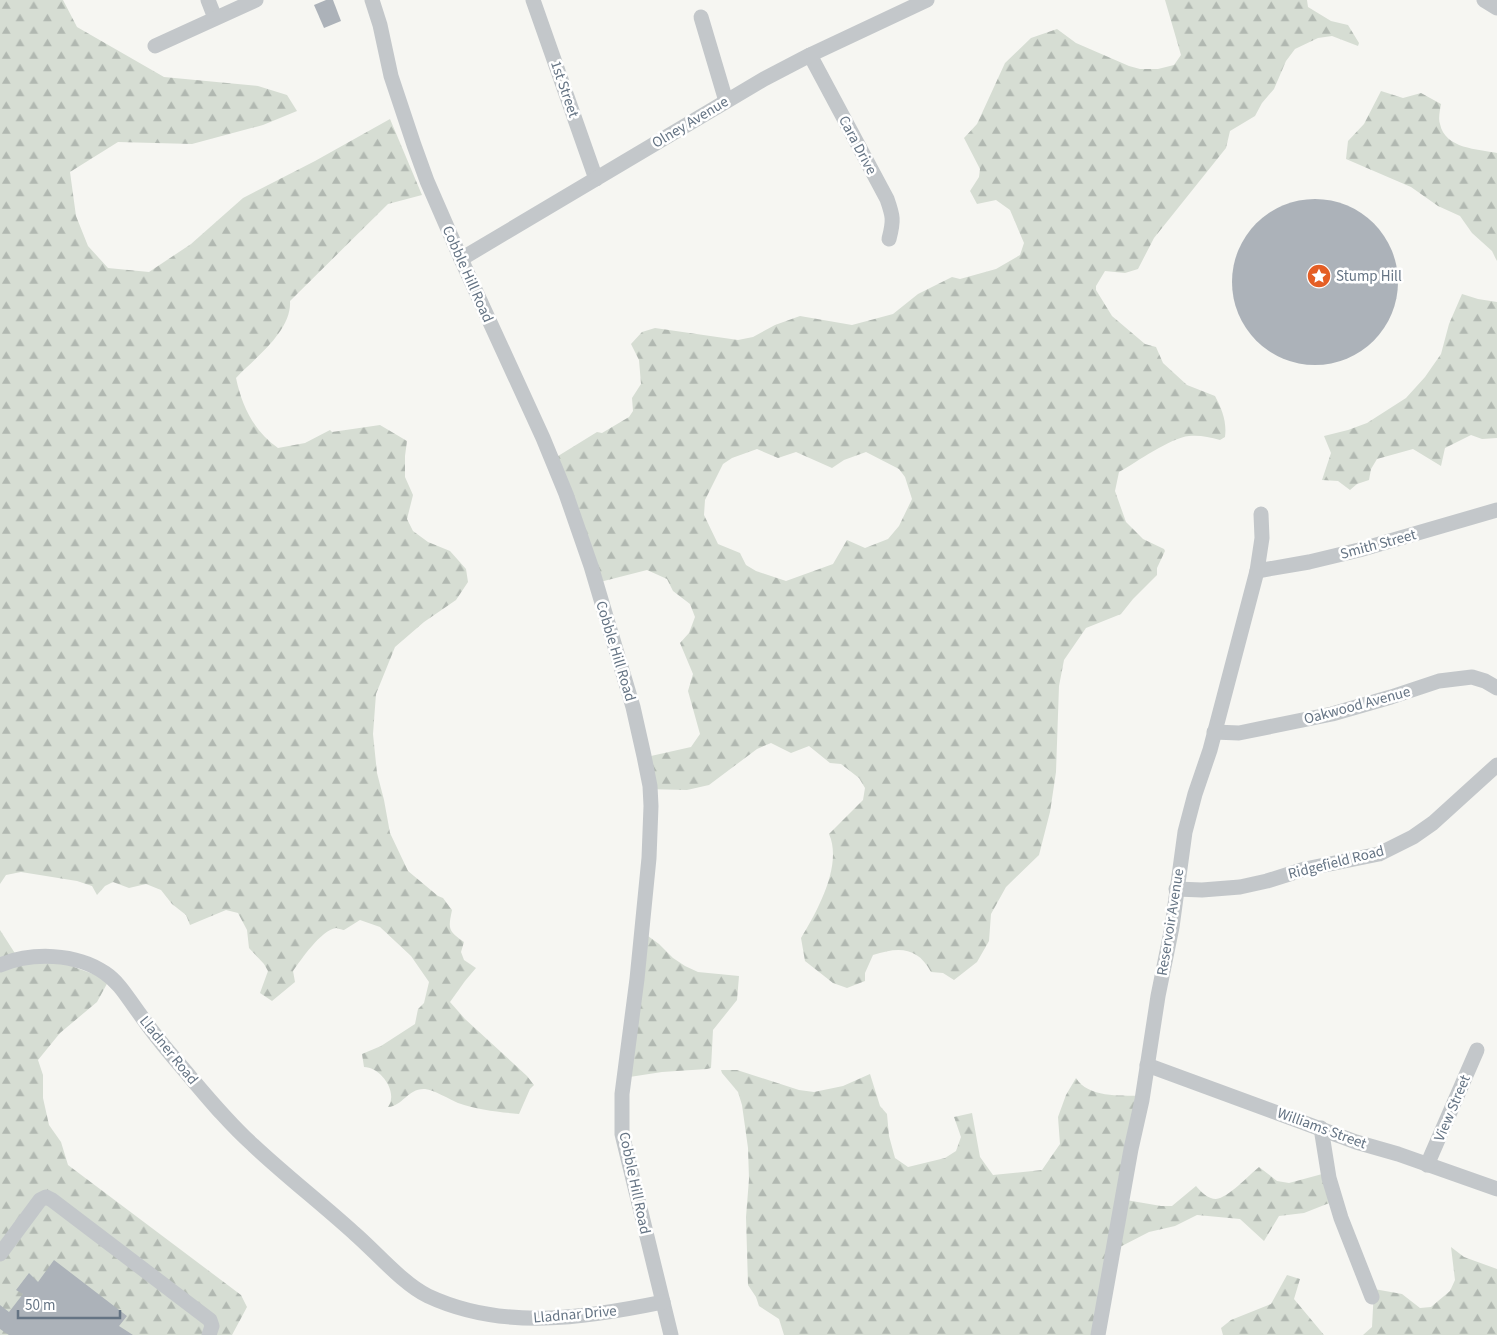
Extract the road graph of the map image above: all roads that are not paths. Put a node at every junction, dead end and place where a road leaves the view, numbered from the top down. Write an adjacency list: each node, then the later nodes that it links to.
1 (208, 0): 9 (street)
2 (256, 0): 9 (street)
3 (372, 0): 15 (street, Cobble Hill Road)
4 (534, 0): 13 (street, 1st Street)
5 (927, 0): 11 (street, Olney Avenue)
6 (1484, 0): 7 (street)
7 (1497, 8)
8 (701, 17): 12 (street)
9 (215, 18): 10 (street)
10 (155, 46)
11 (810, 55): 12 (street, Olney Avenue); 14 (street, Cara Drive)
12 (726, 101): 13 (street, Olney Avenue)
13 (596, 179): 15 (street, Olney Avenue)
14 (889, 239)
15 (460, 259): 32 (street, Cobble Hill Road)
16 (1497, 510): 18 (street, Smith Street)
17 (1261, 514): 18 (street, Reservoir Avenue)
18 (1257, 571): 20 (street, Reservoir Avenue)
19 (1497, 688): 20 (street, Oakwood Avenue)
20 (1214, 732): 22 (street, Reservoir Avenue)
21 (1497, 765): 22 (street, Ridgefield Road)
22 (1176, 889): 25 (street, Reservoir Avenue)
23 (0, 964): 29 (street, Lladner Road)
24 (1477, 1050): 27 (street, View Street)
25 (1147, 1066): 26 (street, Williams Street); 35 (street, Reservoir Avenue)
26 (1320, 1128): 27 (street, Williams Street); 31 (street)
27 (1427, 1165): 28 (street, Williams Street)
28 (1497, 1189)
29 (315, 1199): 32 (street, Lladnar Drive)
30 (0, 1254): 33 (street)
31 (1372, 1297)
32 (663, 1302): 34 (street, Cobble Hill Road)
33 (209, 1335)
34 (670, 1335)
35 (1098, 1335)

